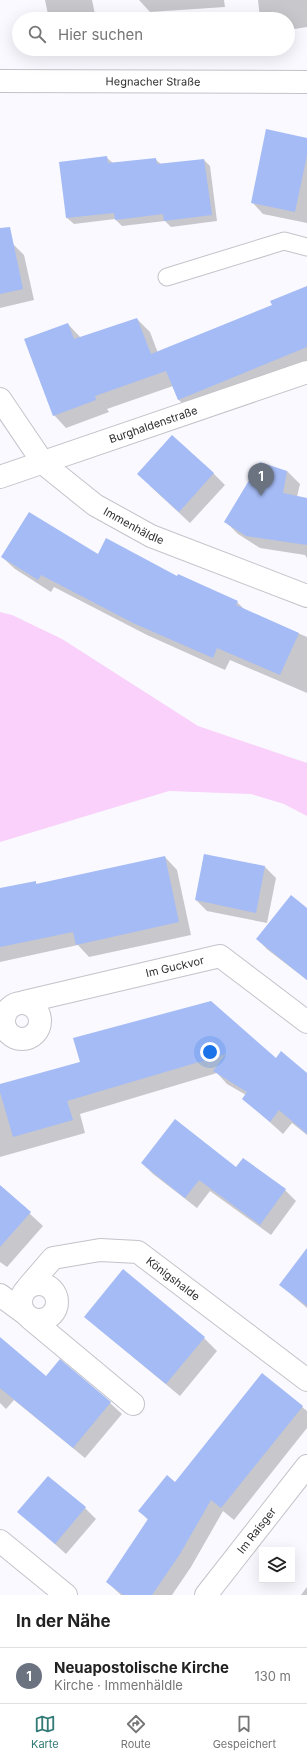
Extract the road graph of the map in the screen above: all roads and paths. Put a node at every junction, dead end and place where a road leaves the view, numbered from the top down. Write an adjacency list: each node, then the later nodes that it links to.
1 (0, 81): 2 (street, Hegnacher Straße)
2 (307, 82)
3 (307, 247): 4 (lane)
4 (167, 277)
5 (307, 372): 7 (street, Burghaldenstraße)
6 (0, 399): 7 (street, Immenhäldle)
7 (44, 464): 8 (street, Burghaldenstraße); 9 (street, Immenhäldle)
8 (0, 478)
9 (307, 596)
10 (24, 1002): 11 (street, Im Guckvor); 11 (street, Im Guckvor); 12 (street, Im Guckvor)
11 (2, 1011)
12 (307, 1022)
13 (28, 1287): 15 (street, Königshalde); 15 (street); 16 (street, Königshalde)
14 (0, 1295): 15 (street)
15 (27, 1316): 17 (street)
16 (307, 1380)
17 (133, 1404)
18 (307, 1466): 21 (street, Im Raisger)
19 (0, 1541): 20 (street)
20 (66, 1595)
21 (206, 1595)

